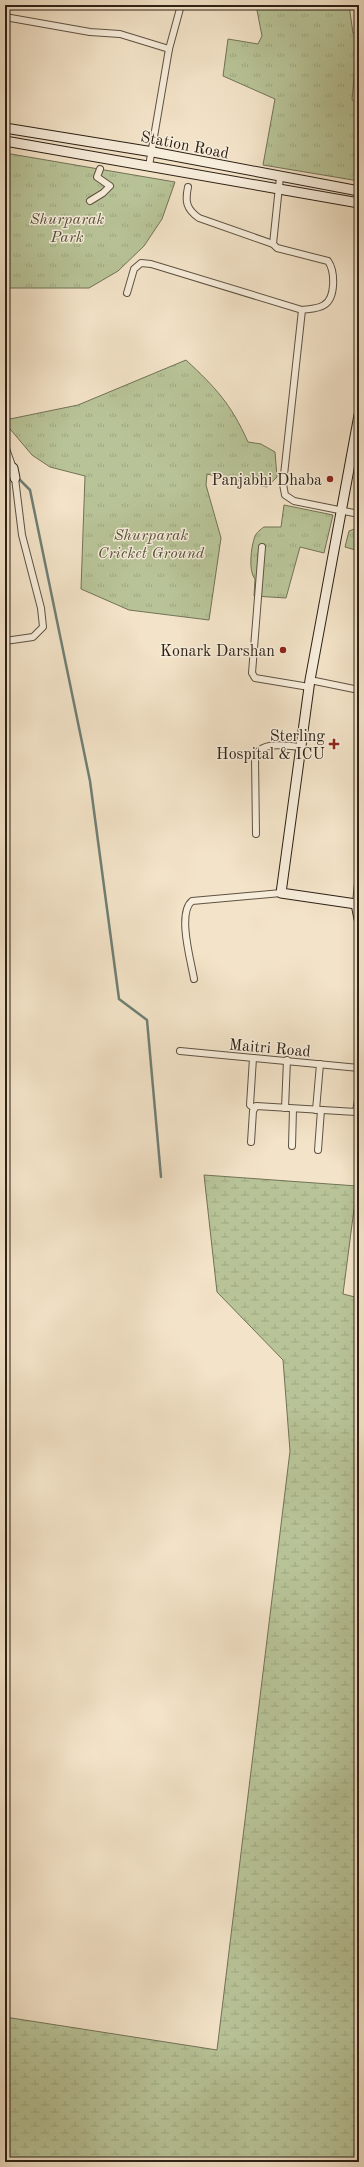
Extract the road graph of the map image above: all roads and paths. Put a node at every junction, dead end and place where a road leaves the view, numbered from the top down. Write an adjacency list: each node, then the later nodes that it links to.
1 (181, 5): 5 (street)
2 (239, 5): 3 (street)
3 (246, 5)
4 (5, 17): 5 (street)
5 (169, 49): 9 (street)
6 (5, 128): 8 (main road, Station Road)
7 (5, 140): 10 (main road, Station Road)
8 (91, 143): 9 (main road, Station Road); 10 (main road)
9 (153, 152): 11 (main road, Station Road); 12 (street)
10 (88, 155): 12 (main road, Station Road)
11 (184, 158): 14 (main road); 15 (main road, Station Road)
12 (149, 166): 14 (main road, Station Road)
13 (100, 169): 19 (street)
14 (181, 172): 17 (main road, Station Road)
15 (280, 177): 17 (street); 18 (main road, Station Road)
16 (188, 187): 21 (street)
17 (279, 190): 20 (main road, Station Road); 21 (street)
18 (359, 191)
19 (90, 201)
20 (359, 203)
21 (273, 244): 23 (street)
22 (127, 293): 23 (street)
23 (302, 310): 28 (street)
24 (359, 415): 28 (main road)
25 (5, 446): 26 (street)
26 (13, 468): 27 (main road)
27 (15, 478): 31 (street)
28 (342, 510): 29 (street); 32 (main road)
29 (359, 514)
30 (262, 547): 32 (street)
31 (5, 641)
32 (310, 683): 33 (street); 34 (main road)
33 (359, 690)
34 (301, 747): 35 (street); 37 (main road)
35 (256, 834)
36 (359, 873): 38 (street)
37 (281, 893): 38 (main road); 40 (street)
38 (356, 904): 39 (main road)
39 (359, 919)
40 (194, 979)
41 (180, 1051): 42 (street, Maitri Road)
42 (253, 1058): 43 (street, Maitri Road); 47 (street)
43 (287, 1060): 44 (street, Maitri Road); 48 (street)
44 (320, 1064): 45 (street, Maitri Road); 50 (street)
45 (359, 1068)
46 (359, 1094): 50 (street)
47 (254, 1108): 48 (street); 51 (street)
48 (285, 1108): 49 (street)
49 (293, 1109): 50 (street); 52 (street)
50 (318, 1110): 53 (street)
51 (251, 1142)
52 (292, 1146)
53 (318, 1150)

